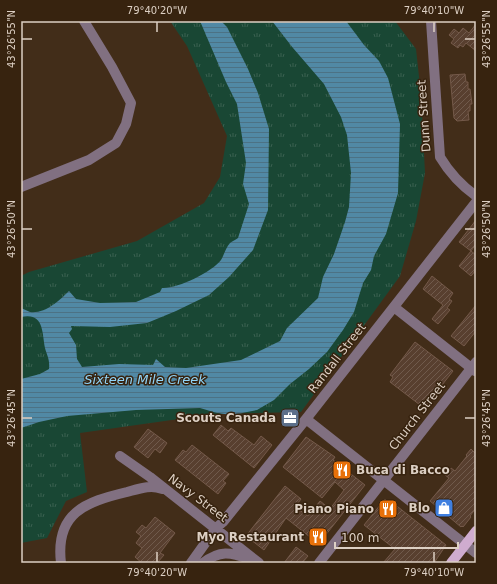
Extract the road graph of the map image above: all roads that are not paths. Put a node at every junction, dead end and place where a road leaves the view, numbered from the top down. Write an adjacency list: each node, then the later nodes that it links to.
1 (84, 21): 3 (street)
2 (431, 21): 4 (street, Dunn Street)
3 (21, 187)
4 (476, 196)
5 (476, 202): 6 (street, Randall Street)
6 (394, 307): 7 (street); 8 (street, Randall Street)
7 (474, 367): 10 (street, Church Street)
8 (306, 419): 10 (street); 12 (street, Randall Street)
9 (120, 456): 11 (street, Navy Street)
10 (383, 479): 14 (street); 20 (street, Church Street)
11 (164, 490): 12 (street, Navy Street); 16 (street)
12 (216, 528): 17 (street, Randall Street); 19 (street, Navy Street)
13 (476, 531): 14 (main road)
14 (465, 545): 15 (street); 21 (main road)
15 (476, 553)
16 (61, 563)
17 (191, 563)
18 (202, 563): 19 (street)
19 (259, 563)
20 (319, 563)
21 (451, 563)

